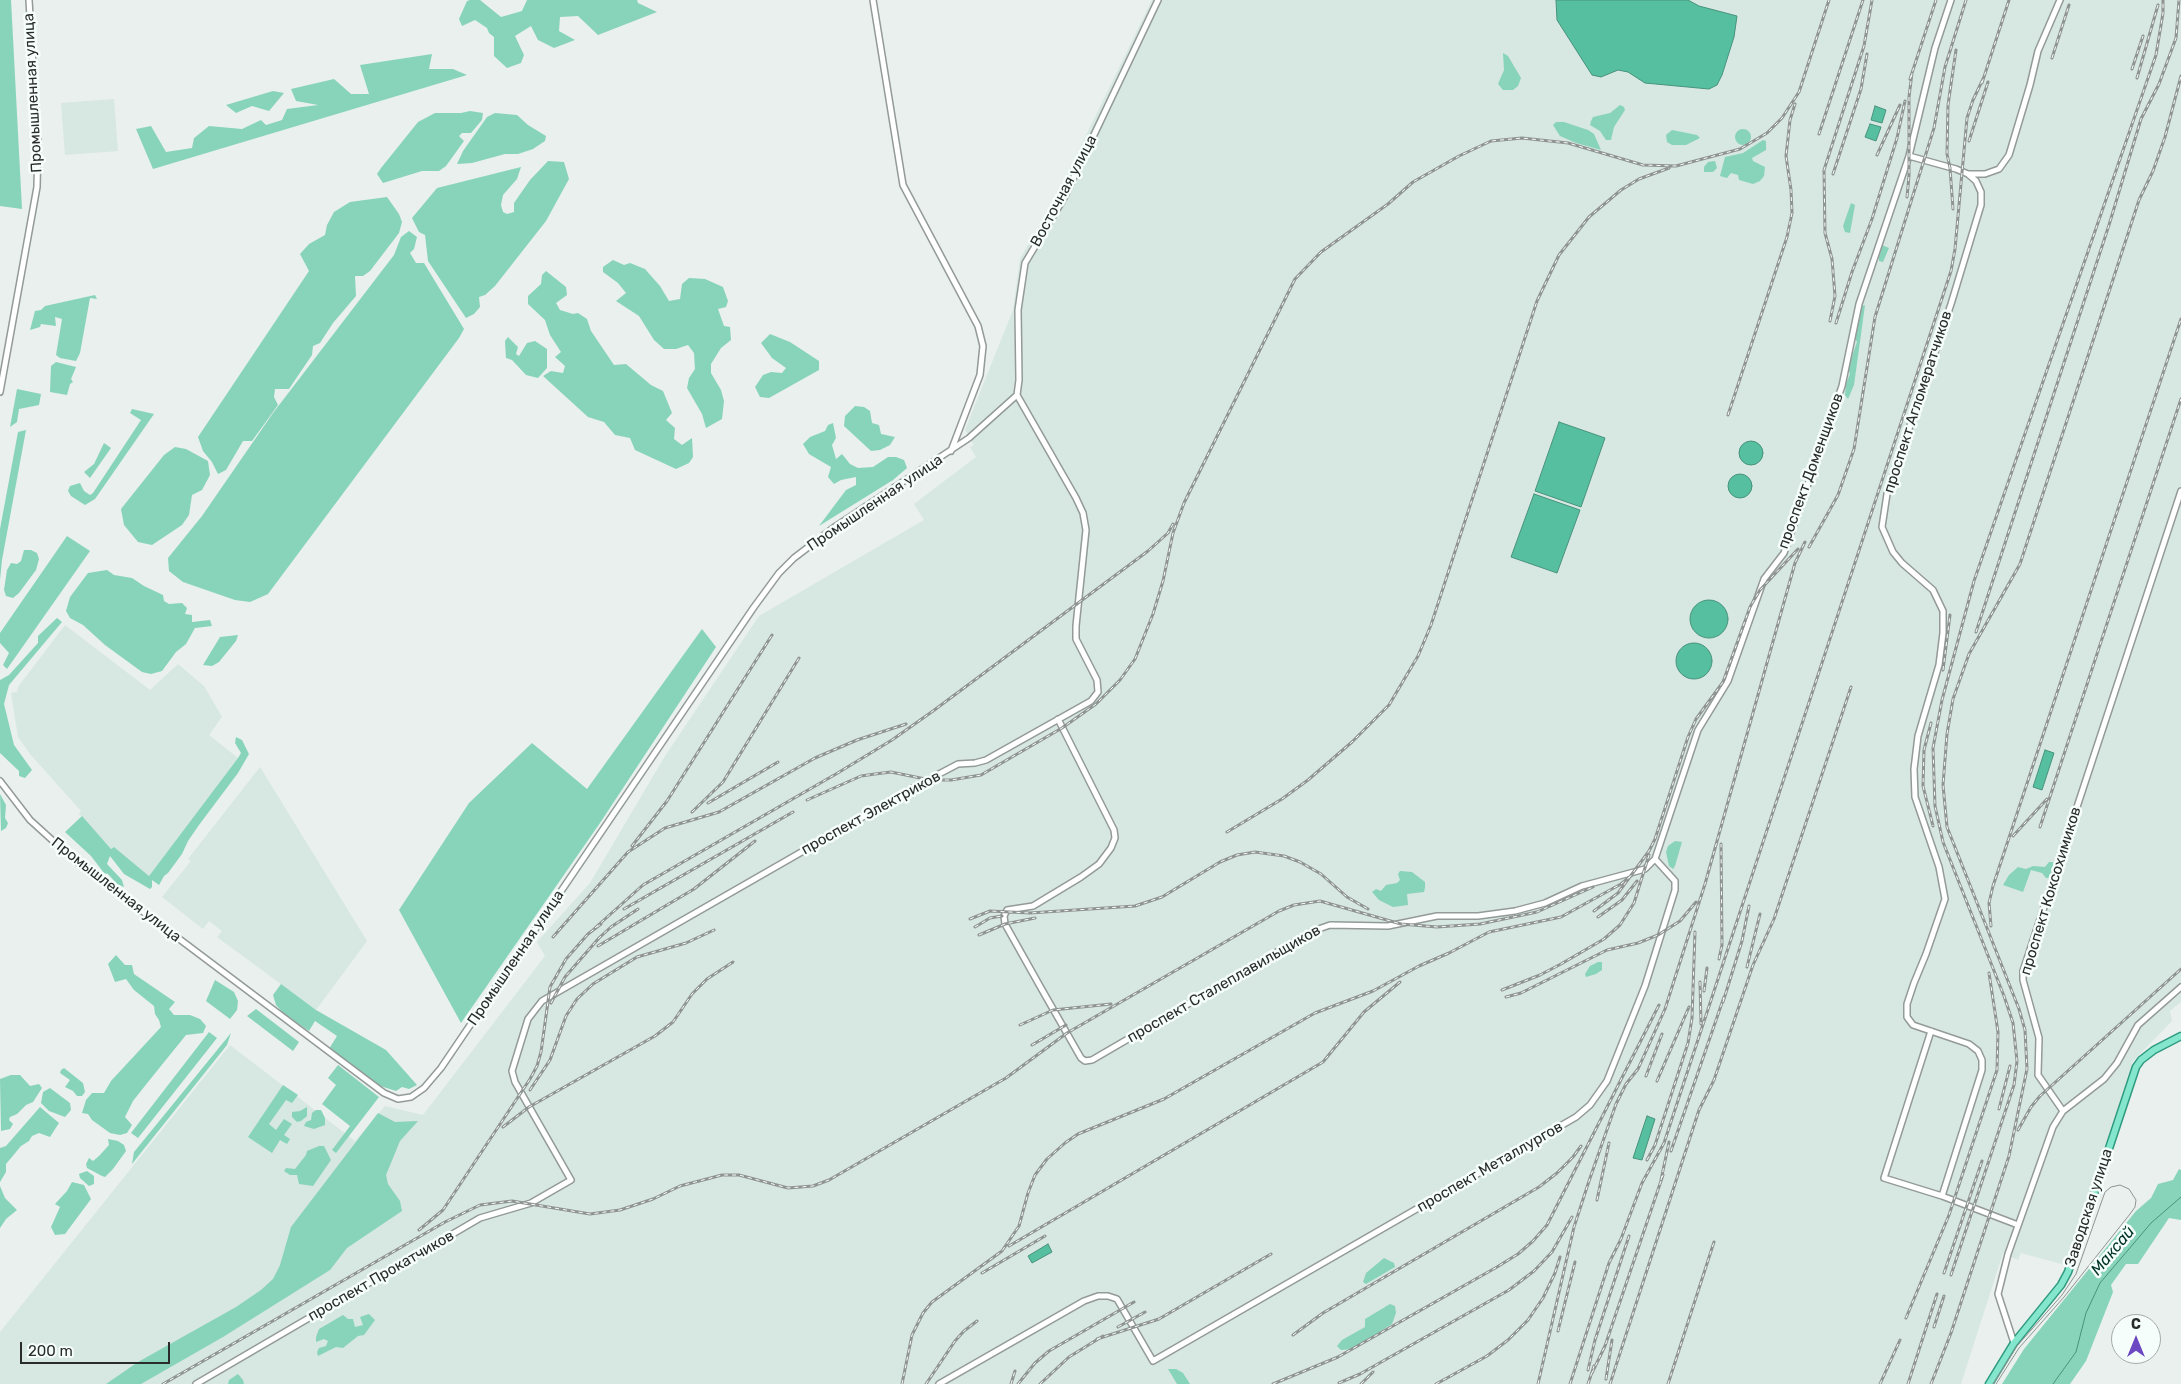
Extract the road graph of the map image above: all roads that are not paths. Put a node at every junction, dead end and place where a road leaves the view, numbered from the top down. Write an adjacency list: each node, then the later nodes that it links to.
1 (29, 0): 8 (street, Промышленная улица)
2 (873, 0): 10 (street)
3 (1158, 0): 9 (street, Восточная улица)
4 (1951, 0): 6 (street, проспект Доменщиков)
5 (2060, 0): 7 (street)
6 (1910, 156): 7 (street); 14 (street, проспект Доменщиков)
7 (1968, 174): 16 (street, проспект Агломератчиков)
8 (0, 392)
9 (1017, 395): 10 (street, Промышленная улица); 12 (street, проспект Электриков)
10 (951, 451): 13 (street, Промышленная улица)
11 (2181, 491): 18 (street, проспект Коксохимиков)
12 (1058, 719): 14 (street, проспект Сталеплавильщиков); 19 (street, проспект Электриков)
13 (0, 781)
14 (1655, 859): 24 (street, проспект Металлургов)
15 (2181, 987): 18 (street)
16 (1932, 1032): 20 (street, проспект Агломератчиков); 20 (street)
17 (2181, 1036): 22 (main road, Заводская улица)
18 (2063, 1111): 21 (street)
19 (571, 1180): 23 (street, проспект Прокатчиков)
20 (1942, 1196): 21 (street)
21 (2018, 1225): 22 (street)
22 (2014, 1343): 25 (main road, Заводская улица)
23 (196, 1384)
24 (939, 1384)
25 (1989, 1384)

